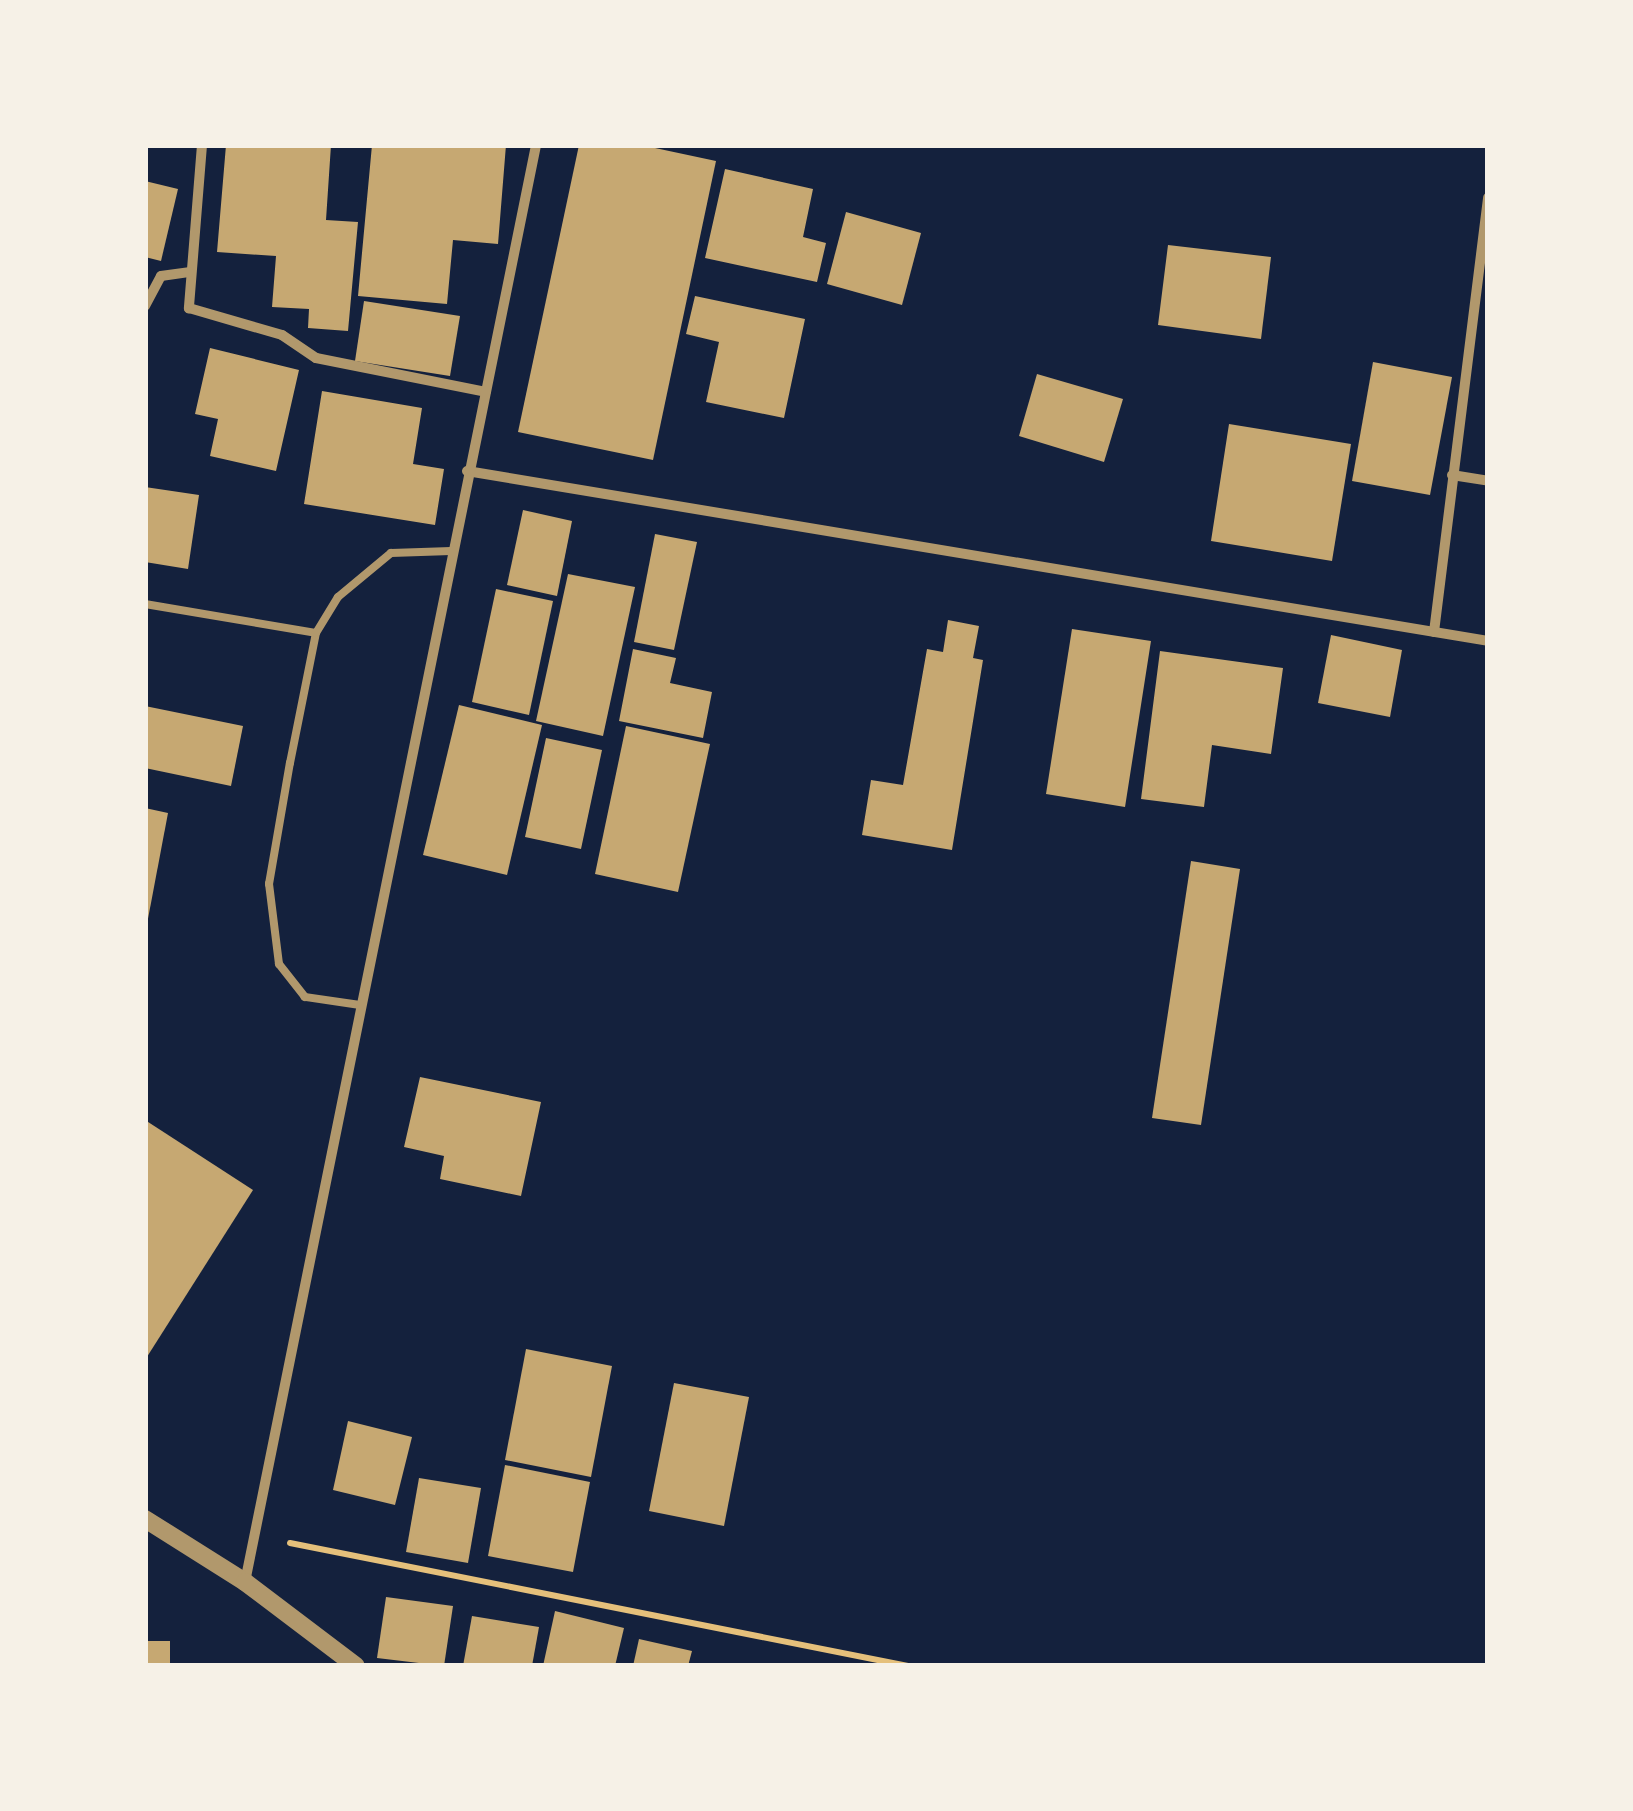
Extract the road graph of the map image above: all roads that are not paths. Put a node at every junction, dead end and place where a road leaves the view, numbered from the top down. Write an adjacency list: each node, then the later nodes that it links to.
1 (202, 145): 4 (street)
2 (536, 145): 6 (street)
3 (1488, 197): 8 (street)
4 (188, 272): 5 (street); 6 (street)
5 (145, 306)
6 (486, 392): 7 (street)
7 (467, 471): 10 (street); 12 (street)
8 (1452, 475): 9 (street); 12 (street)
9 (1488, 481)
10 (451, 551): 13 (lane); 15 (street)
11 (145, 604): 13 (lane)
12 (1434, 632): 14 (street)
13 (316, 634): 15 (lane)
14 (1488, 640)
15 (360, 1005): 17 (street)
16 (145, 1519): 17 (street)
17 (245, 1582): 18 (street)
18 (356, 1666)

